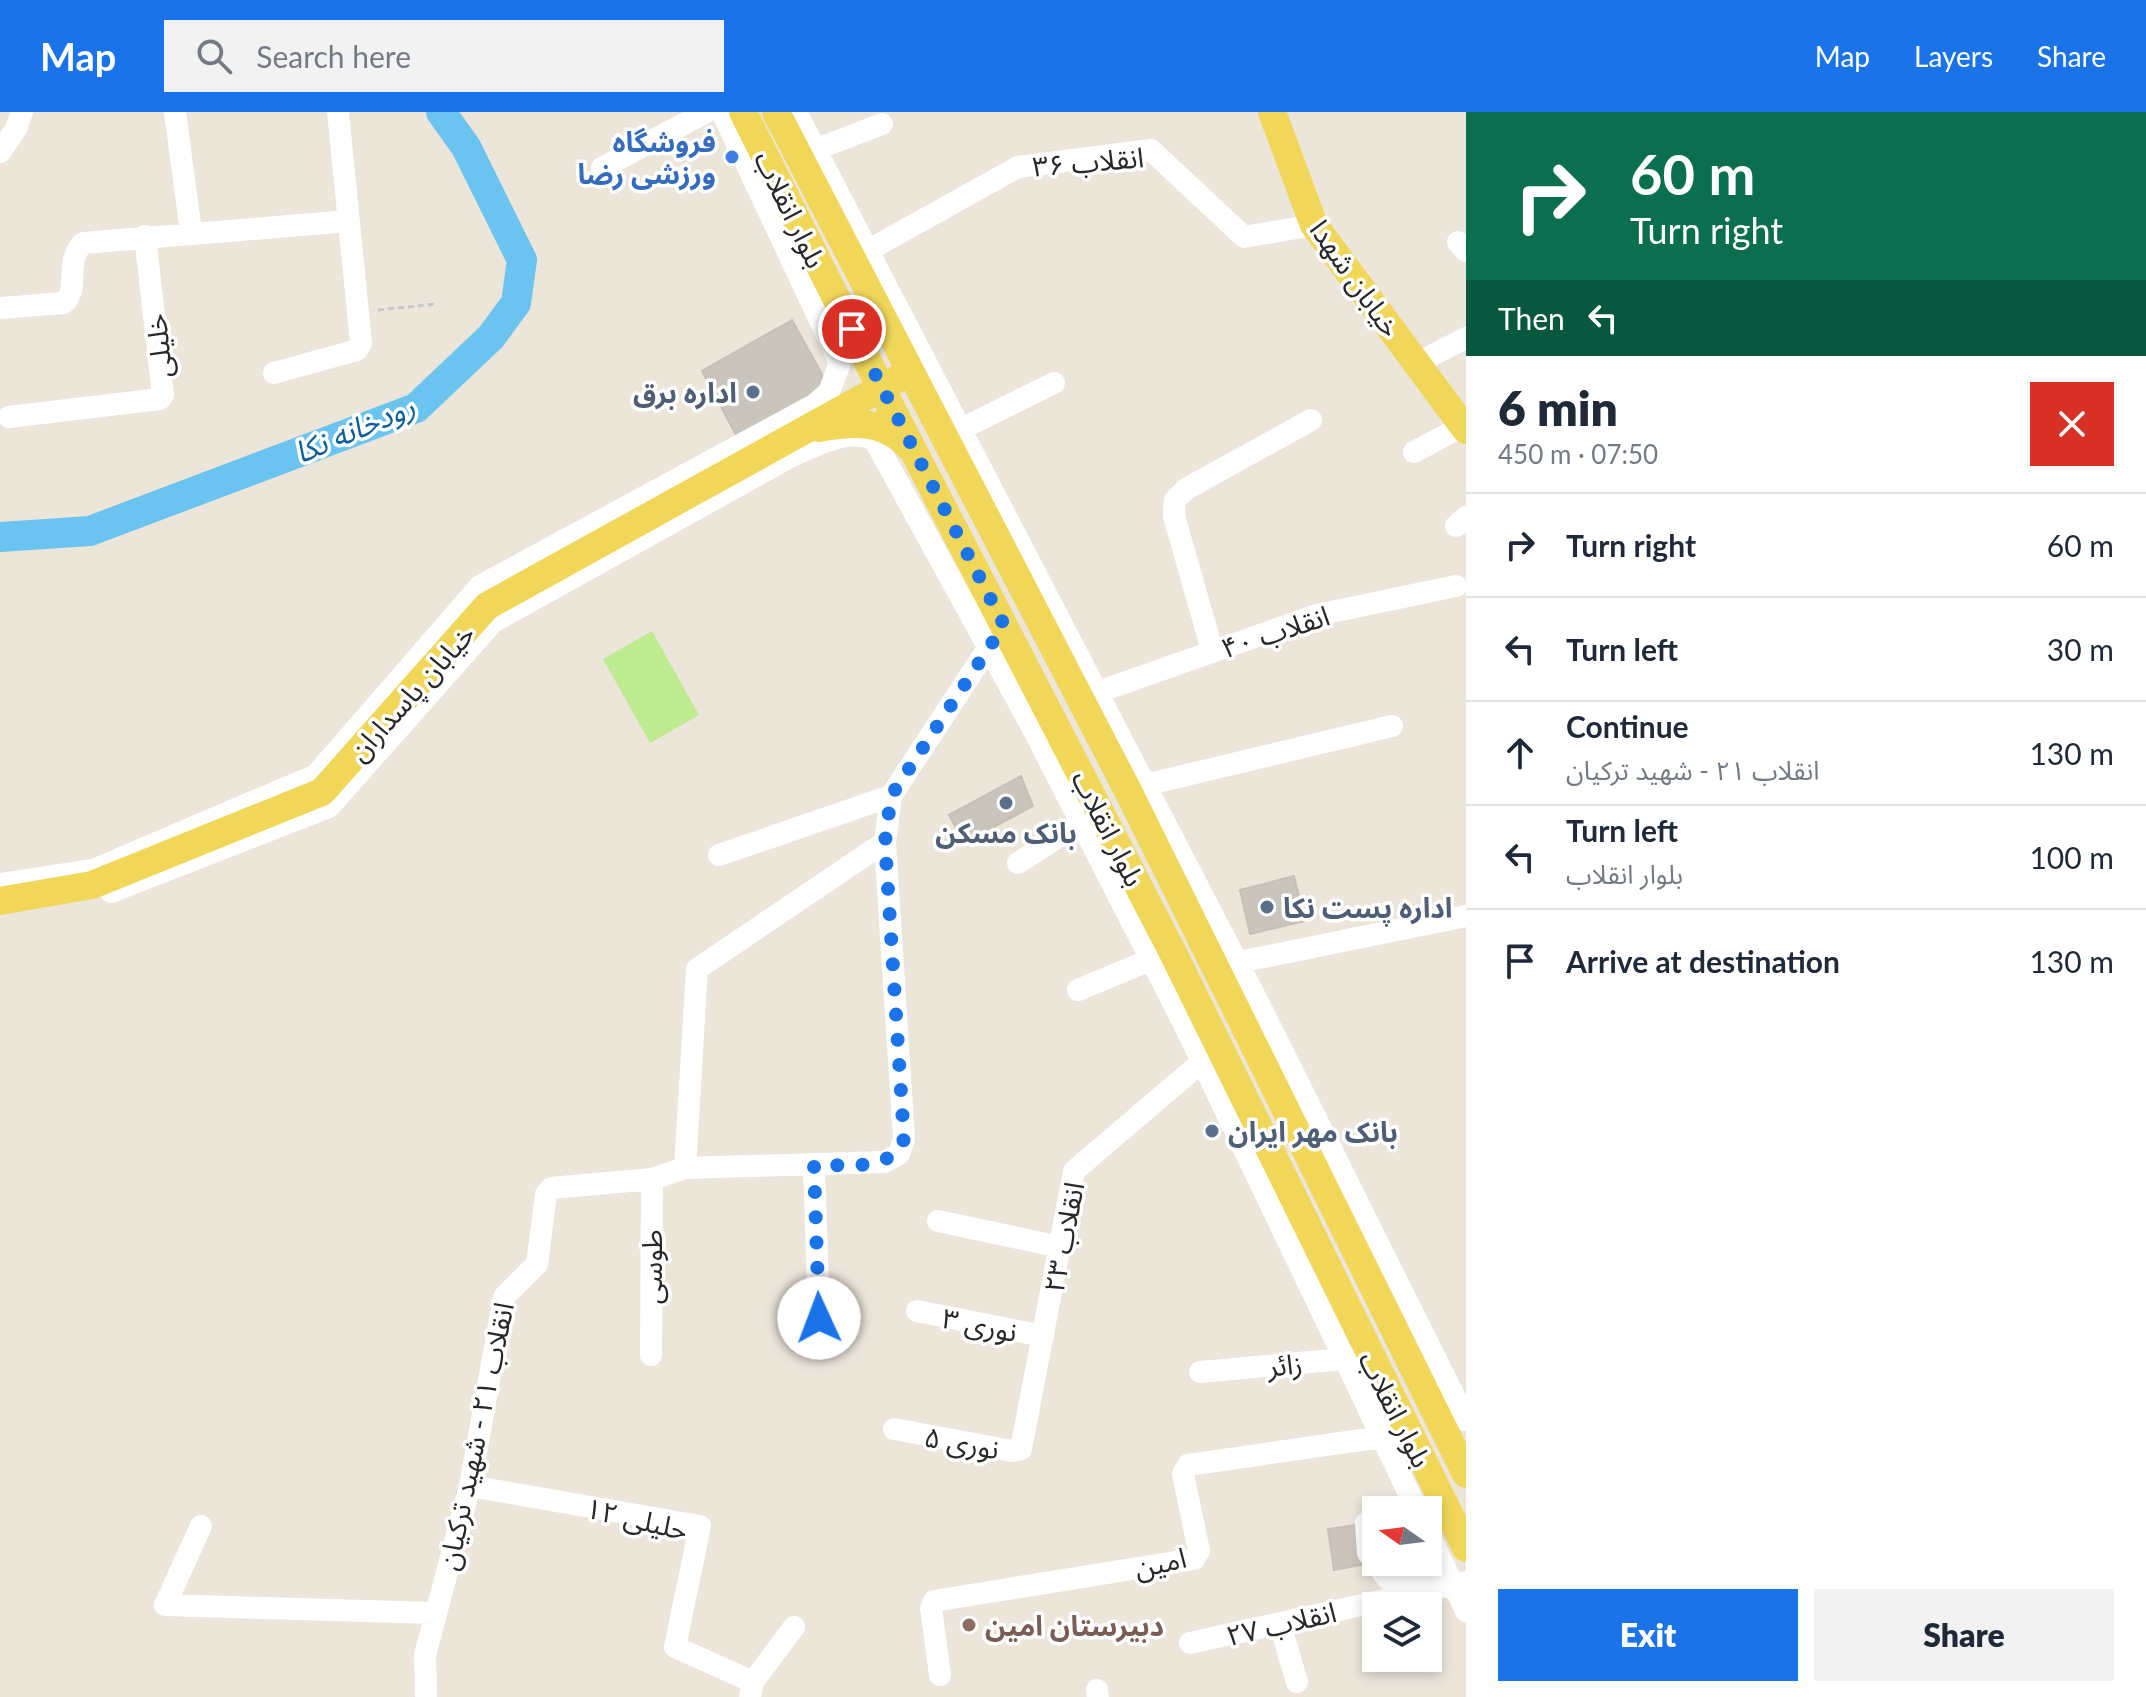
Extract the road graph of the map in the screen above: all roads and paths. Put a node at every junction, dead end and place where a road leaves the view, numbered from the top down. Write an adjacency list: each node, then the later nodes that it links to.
1 (22, 112): 11 (street)
2 (175, 112): 16 (street)
3 (338, 112): 14 (street)
4 (706, 112): 13 (street)
5 (722, 112): 46 (street)
6 (743, 112): 27 (main road, بلوار انقلاب)
7 (776, 112): 12 (main road, بلوار انقلاب)
8 (796, 112): 12 (street)
9 (1272, 112): 15 (main road, خیابان شهدا)
10 (882, 124): 12 (street)
11 (0, 152)
12 (807, 152): 18 (main road, بلوار انقلاب)
13 (602, 168)
14 (349, 221): 16 (street); 21 (street)
15 (1314, 225): 18 (street, انقلاب ۳۶); 23 (main road, خیابان شهدا)
16 (191, 232): 17 (street)
17 (145, 236): 20 (street); 28 (street, خلیلی)
18 (861, 254): 24 (main road, بلوار انقلاب); 32 (street)
19 (436, 304): 21 (path)
20 (0, 308)
21 (359, 312): 25 (street)
22 (1466, 338): 23 (street)
23 (1417, 363): 30 (main road, خیابان شهدا)
24 (911, 371): 27 (main road, خیابان پاسداران); 32 (main road, بلوار انقلاب)
25 (274, 373)
26 (1054, 383): 32 (street)
27 (881, 388): 31 (main road, خیابان پاسداران); 34 (main road, بلوار انقلاب)
28 (9, 417)
29 (1311, 420): 37 (street)
30 (1465, 428): 33 (street)
31 (802, 431): 34 (main road); 47 (main road, خیابان پاسداران)
32 (953, 433): 38 (street); 40 (main road, بلوار انقلاب)
33 (1414, 452)
34 (915, 453): 36 (main road, بلوار انقلاب)
35 (1456, 586): 37 (street, انقلاب ۴۰)
36 (996, 636): 41 (street); 42 (main road, بلوار انقلاب); 48 (street)
37 (1212, 650): 38 (street, انقلاب ۴۰)
38 (1098, 692): 40 (street)
39 (1392, 726): 40 (street)
40 (1136, 787): 51 (main road, بلوار انقلاب)
41 (891, 796): 43 (street); 44 (street)
42 (1090, 816): 45 (street); 50 (main road, بلوار انقلاب)
43 (885, 842): 54 (street, انقلاب ۲۱ - شهید ترکیان); 55 (street)
44 (719, 855)
45 (1018, 863)
46 (0, 884)
47 (0, 901)
48 (0, 913)
49 (1466, 916): 51 (street)
50 (1161, 955): 52 (street); 53 (main road, بلوار انقلاب)
51 (1227, 964): 58 (main road, بلوار انقلاب); 67 (street)
52 (1078, 990)
53 (1210, 1055): 59 (street, انقلاب ۲۳); 60 (main road, بلوار انقلاب); 65 (street)
54 (814, 1165): 55 (street, انقلاب ۲۱ - شهید ترکیان); 62 (street)
55 (685, 1168): 56 (street, انقلاب ۲۱ - شهید ترکیان)
56 (652, 1179): 64 (street, طوسی); 73 (street, انقلاب ۲۱ - شهید ترکیان)
57 (938, 1221): 59 (street)
58 (1351, 1243): 60 (main road); 72 (main road, بلوار انقلاب)
59 (1060, 1247): 63 (street, انقلاب ۲۳)
60 (1323, 1261): 65 (main road, بلوار انقلاب)
61 (917, 1311): 63 (street, نوری ۳)
62 (819, 1318)
63 (1043, 1336): 70 (street, انقلاب ۲۳)
64 (651, 1355)
65 (1357, 1357): 66 (street, زائر); 69 (main road, بلوار انقلاب)
66 (1200, 1372)
67 (1466, 1420)
68 (894, 1429): 70 (street, نوری ۵)
69 (1395, 1435): 71 (main road, بلوار انقلاب); 74 (street); 86 (street, امین)
70 (1022, 1441)
71 (1427, 1469): 75 (street); 77 (main road, بلوار انقلاب)
72 (1466, 1474)
73 (470, 1486): 82 (street, انقلاب ۲۱ - شهید ترکیان); 88 (street, حلیلی ۱۲)
74 (1411, 1496)
75 (1414, 1496)
76 (201, 1526): 82 (street)
77 (1466, 1548)
78 (1442, 1555): 80 (street)
79 (1386, 1576): 80 (street)
80 (1458, 1580): 81 (street); 83 (street, انقلاب ۲۷)
81 (1466, 1611)
82 (435, 1613): 89 (street, انقلاب ۲۱ - شهید ترکیان)
83 (1280, 1624): 85 (street, انقلاب ۲۷); 87 (street)
84 (794, 1627): 88 (street)
85 (1190, 1643)
86 (940, 1675)
87 (1297, 1682)
88 (751, 1690)
89 (426, 1697)

